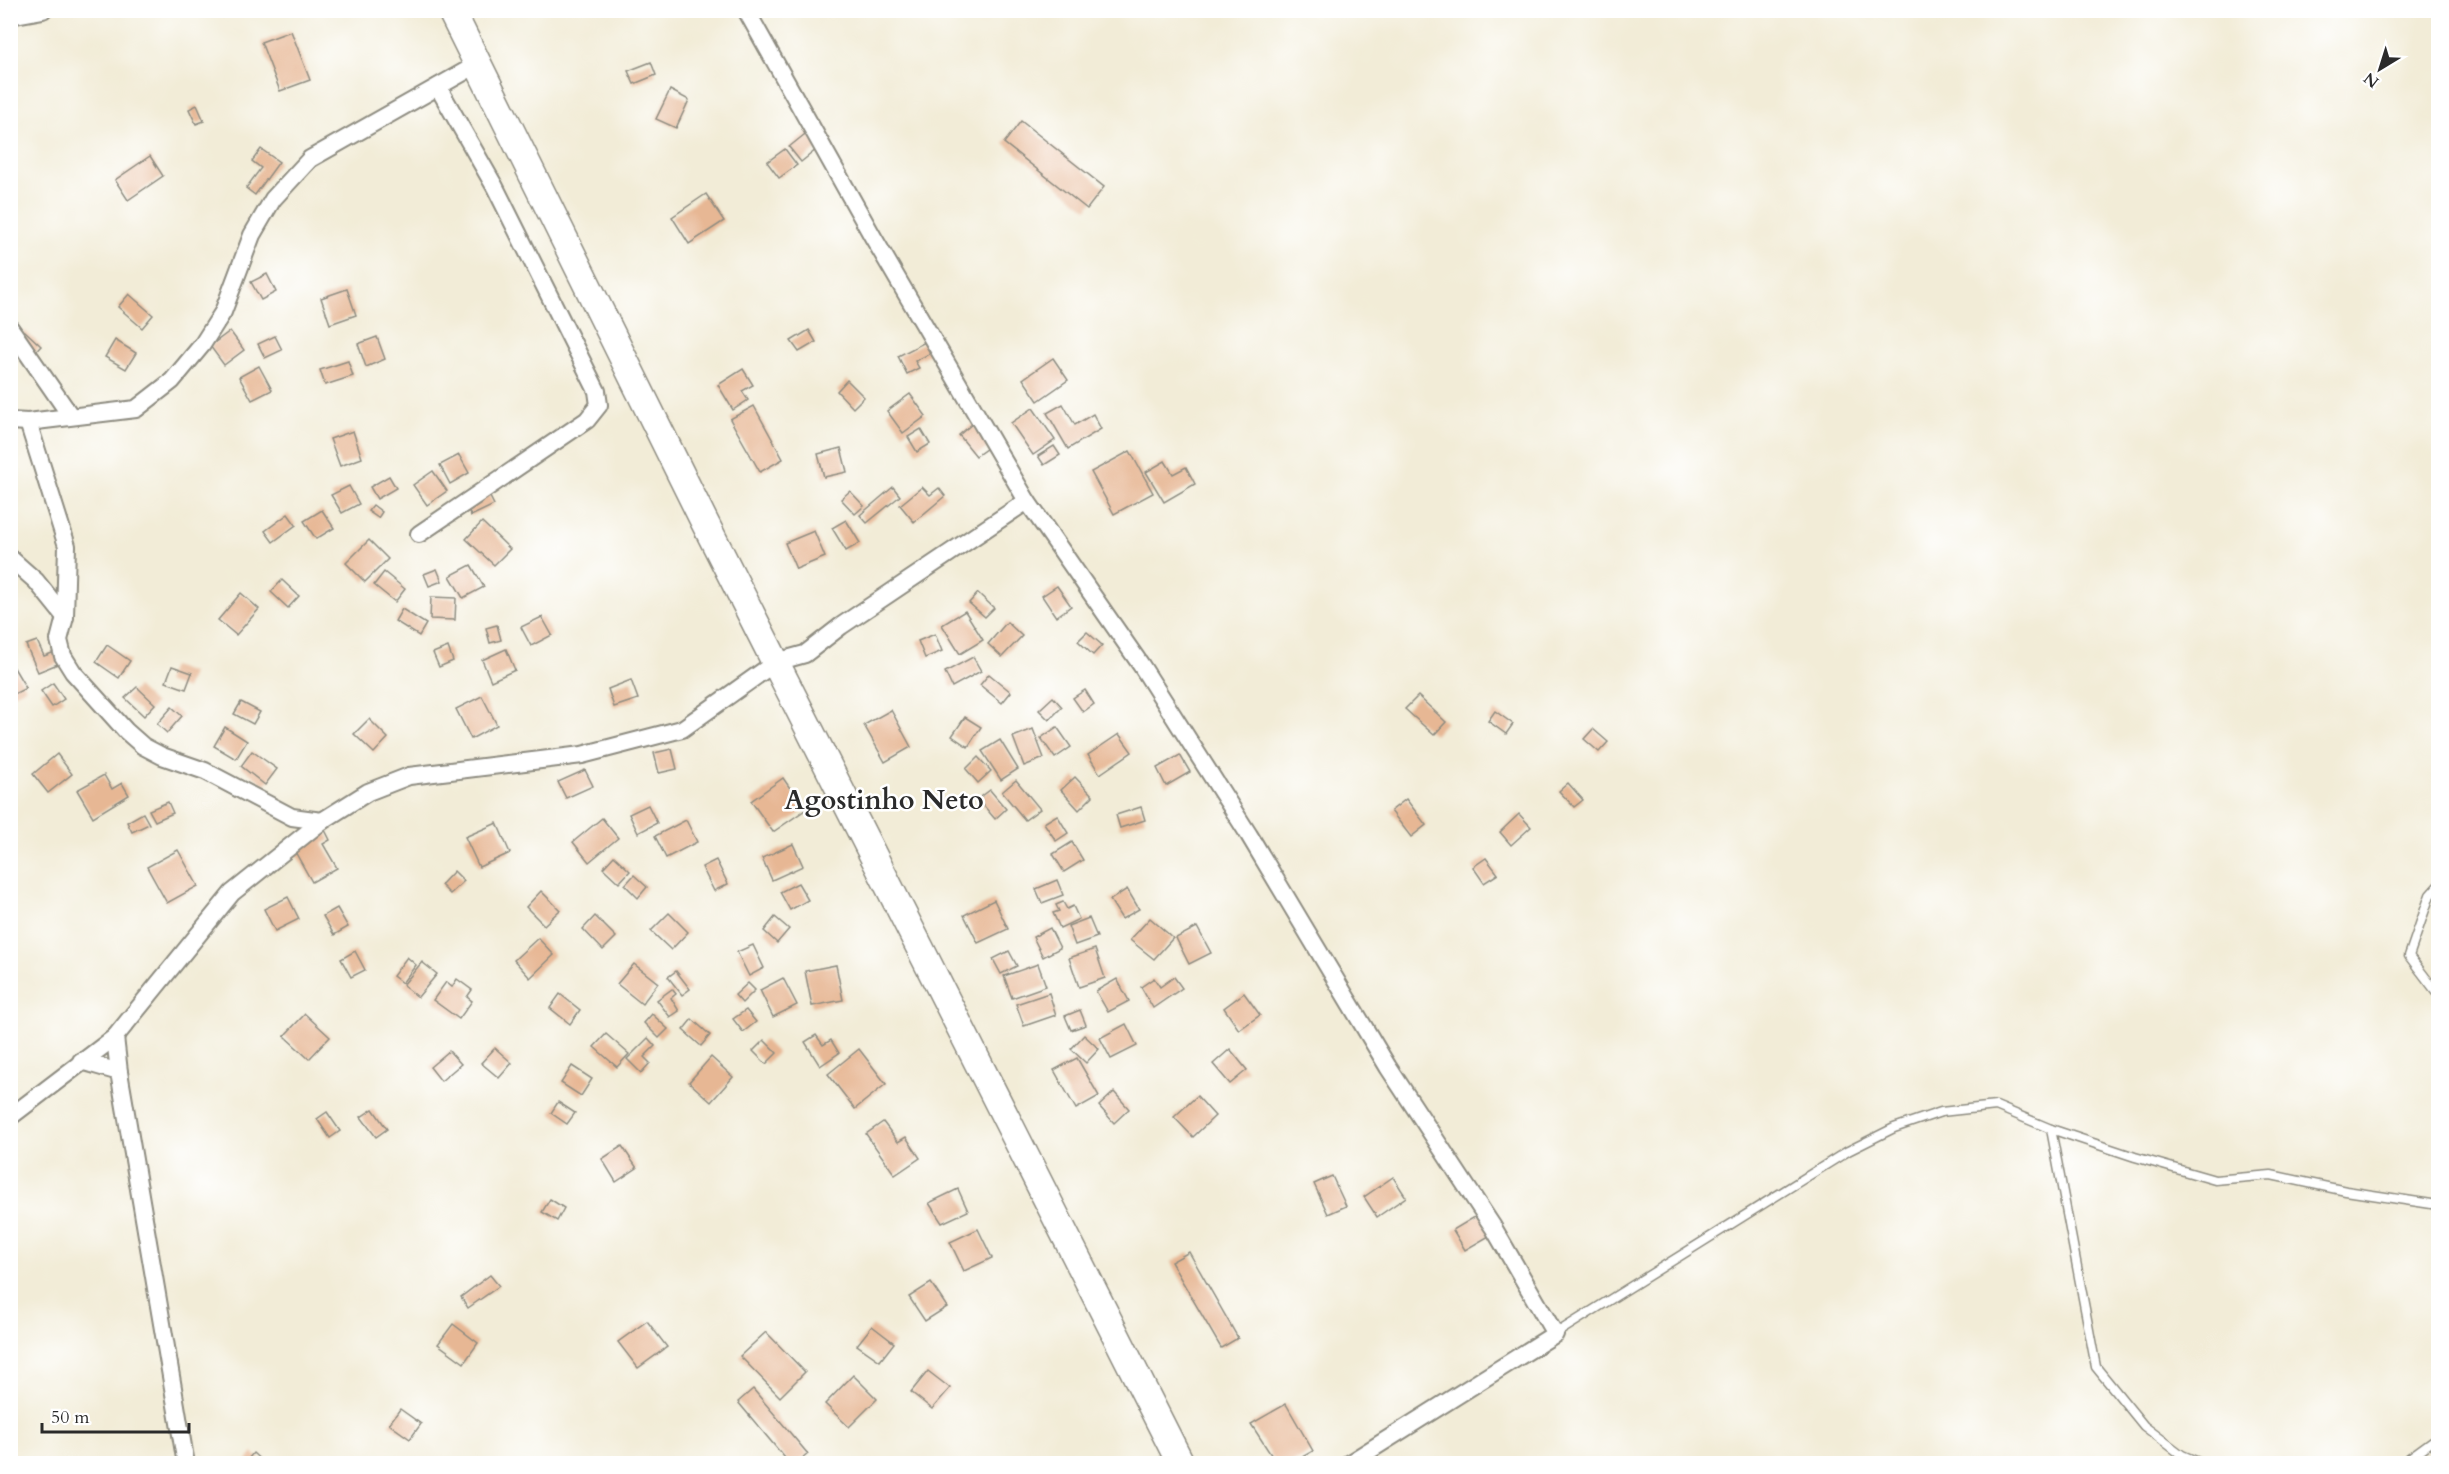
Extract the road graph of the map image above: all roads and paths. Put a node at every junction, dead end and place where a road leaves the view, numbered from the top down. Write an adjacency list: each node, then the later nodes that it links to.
1 (43, 10): 4 (street)
2 (451, 10): 5 (main road)
3 (746, 10): 11 (street)
4 (10, 16)
5 (478, 64): 6 (street); 15 (main road)
6 (438, 87): 8 (street); 12 (street)
7 (10, 328): 8 (street)
8 (70, 416): 10 (street)
9 (10, 421): 10 (street)
10 (28, 422): 14 (street)
11 (1027, 501): 15 (street); 25 (street)
12 (419, 534)
13 (10, 558): 14 (street)
14 (65, 617): 16 (street)
15 (776, 663): 16 (street); 28 (main road)
16 (322, 821): 19 (street)
17 (2439, 886): 18 (lane)
18 (2439, 994)
19 (115, 1037): 20 (street); 21 (street)
20 (81, 1061): 21 (street); 22 (street)
21 (119, 1072): 27 (street)
22 (10, 1117)
23 (2051, 1129): 24 (lane); 25 (lane); 30 (lane)
24 (2439, 1205)
25 (1555, 1334): 29 (street)
26 (2439, 1437): 31 (lane)
27 (186, 1464)
28 (1181, 1464)
29 (1348, 1464)
30 (2203, 1464)
31 (2401, 1464)

